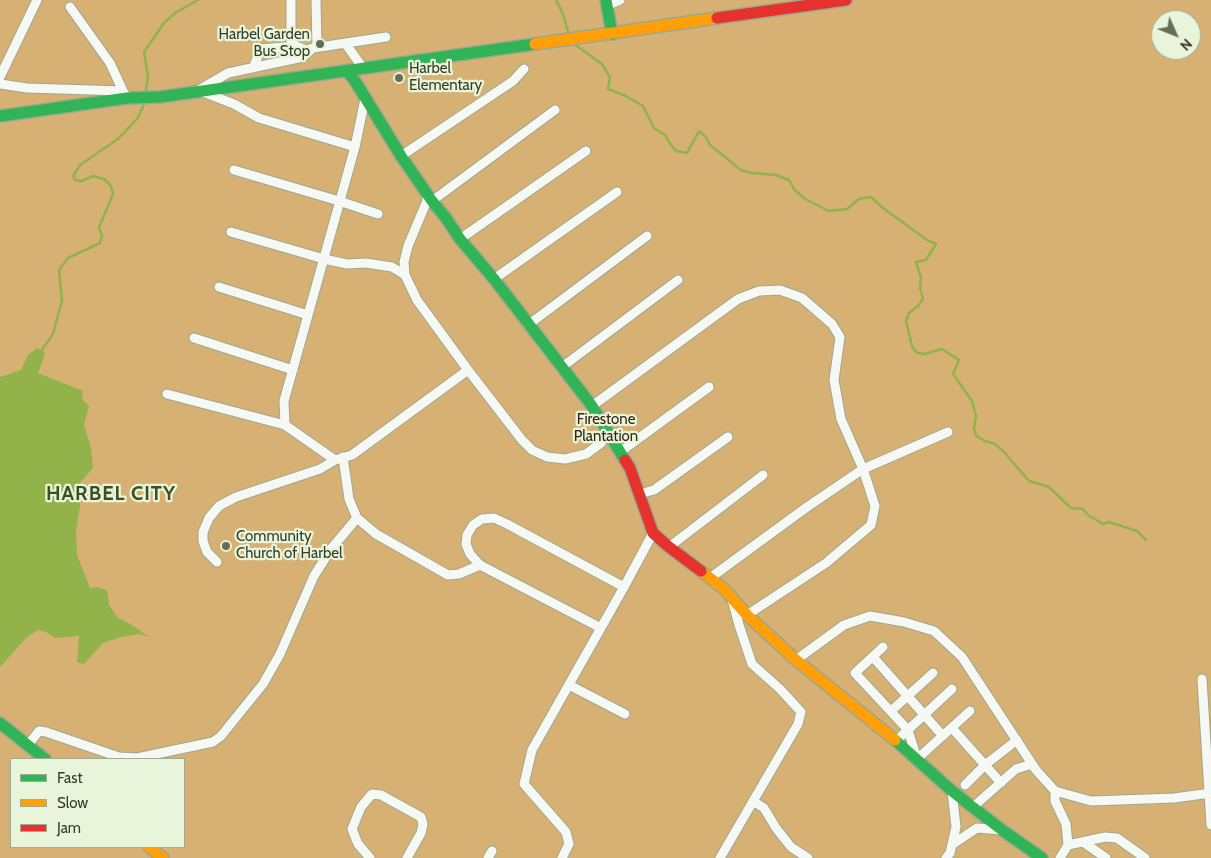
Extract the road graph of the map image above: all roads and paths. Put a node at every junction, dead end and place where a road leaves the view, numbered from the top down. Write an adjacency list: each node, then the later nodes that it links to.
1 (37, 0): 18 (street)
2 (291, 0): 12 (street)
3 (316, 0): 13 (street)
4 (620, 0): 7 (street)
5 (846, 0): 6 (street)
6 (820, 2): 9 (street)
7 (607, 3): 9 (street)
8 (70, 7): 21 (street)
9 (612, 34): 15 (street)
10 (386, 37): 11 (street)
11 (344, 43): 13 (street); 15 (street)
12 (296, 46): 13 (street); 14 (street)
13 (315, 48): 14 (street)
14 (252, 68): 20 (street)
15 (363, 68): 17 (street)
16 (524, 69): 27 (street)
17 (347, 72): 20 (street); 22 (street)
18 (0, 77)
19 (0, 84): 21 (street)
20 (199, 91): 21 (street); 25 (street)
21 (126, 96): 24 (street)
22 (365, 99): 25 (street); 27 (street)
23 (555, 110): 30 (street)
24 (0, 116)
25 (355, 147): 31 (street)
26 (586, 151): 35 (street)
27 (401, 156): 30 (street)
28 (234, 170): 31 (street)
29 (617, 192): 38 (street)
30 (430, 198): 35 (street); 37 (street)
31 (339, 201): 32 (street); 36 (street)
32 (378, 214)
33 (231, 232): 36 (street)
34 (647, 236): 42 (street)
35 (460, 239): 38 (street)
36 (324, 258): 37 (street); 41 (street)
37 (405, 275): 46 (street)
38 (494, 279): 42 (street)
39 (678, 280): 44 (street)
40 (219, 288): 41 (street)
41 (308, 315): 45 (street)
42 (528, 325): 44 (street)
43 (194, 338): 45 (street)
44 (562, 367): 49 (street)
45 (292, 370): 50 (street)
46 (468, 370): 51 (street); 55 (street)
47 (709, 388): 54 (street)
48 (167, 394): 50 (street)
49 (592, 406): 51 (street); 56 (street)
50 (285, 425): 55 (street)
51 (607, 431): 54 (street)
52 (948, 432): 56 (street)
53 (728, 437): 58 (street)
54 (620, 452): 58 (street)
55 (339, 459): 59 (street); 62 (street)
56 (863, 468): 64 (street); 67 (street)
57 (763, 474): 61 (street)
58 (639, 494): 60 (street)
59 (357, 518): 63 (street); 87 (street)
60 (653, 533): 61 (street); 65 (street)
61 (669, 547): 64 (street)
62 (217, 562)
63 (480, 565): 65 (street); 68 (street)
64 (710, 578): 66 (street)
65 (624, 587): 68 (street)
66 (732, 599): 67 (street); 97 (street)
67 (748, 615): 71 (street)
68 (601, 628): 74 (street)
69 (883, 647): 70 (street)
70 (872, 657): 76 (street); 77 (street)
71 (796, 660): 85 (street); 86 (street)
72 (933, 673): 76 (street)
73 (1202, 679): 96 (street)
74 (568, 685): 79 (street); 108 (street)
75 (952, 689): 80 (street)
76 (908, 696): 77 (street); 80 (street)
77 (891, 711): 83 (street)
78 (970, 711): 82 (street)
79 (625, 714)
80 (924, 715): 83 (street); 84 (street)
81 (0, 723): 87 (street)
82 (952, 728): 84 (street); 91 (street)
83 (908, 730): 86 (street); 89 (street)
84 (943, 736): 89 (street)
85 (1017, 740): 90 (street); 91 (street)
86 (896, 741): 89 (street)
87 (28, 744): 88 (street)
88 (44, 758)
89 (917, 759): 94 (street)
90 (1032, 764): 92 (street); 95 (street)
91 (985, 765): 92 (street); 93 (street)
92 (1001, 783): 98 (street)
93 (965, 785)
94 (952, 791): 98 (street); 104 (street)
95 (1056, 791): 96 (street); 102 (street)
96 (1210, 793): 99 (street)
97 (753, 802): 109 (street); 110 (street)
98 (973, 807): 100 (street)
99 (1211, 825)
100 (1002, 830): 104 (street); 111 (street)
101 (1083, 842): 102 (street); 113 (street); 114 (street)
102 (1068, 845): 112 (street)
103 (150, 848): 105 (street)
104 (952, 853)
105 (163, 858)
106 (370, 858): 107 (street)
107 (407, 858)
108 (562, 858)
109 (720, 858)
110 (807, 858)
111 (1042, 858)
112 (1060, 858)
113 (1106, 858)
114 (1144, 858)

